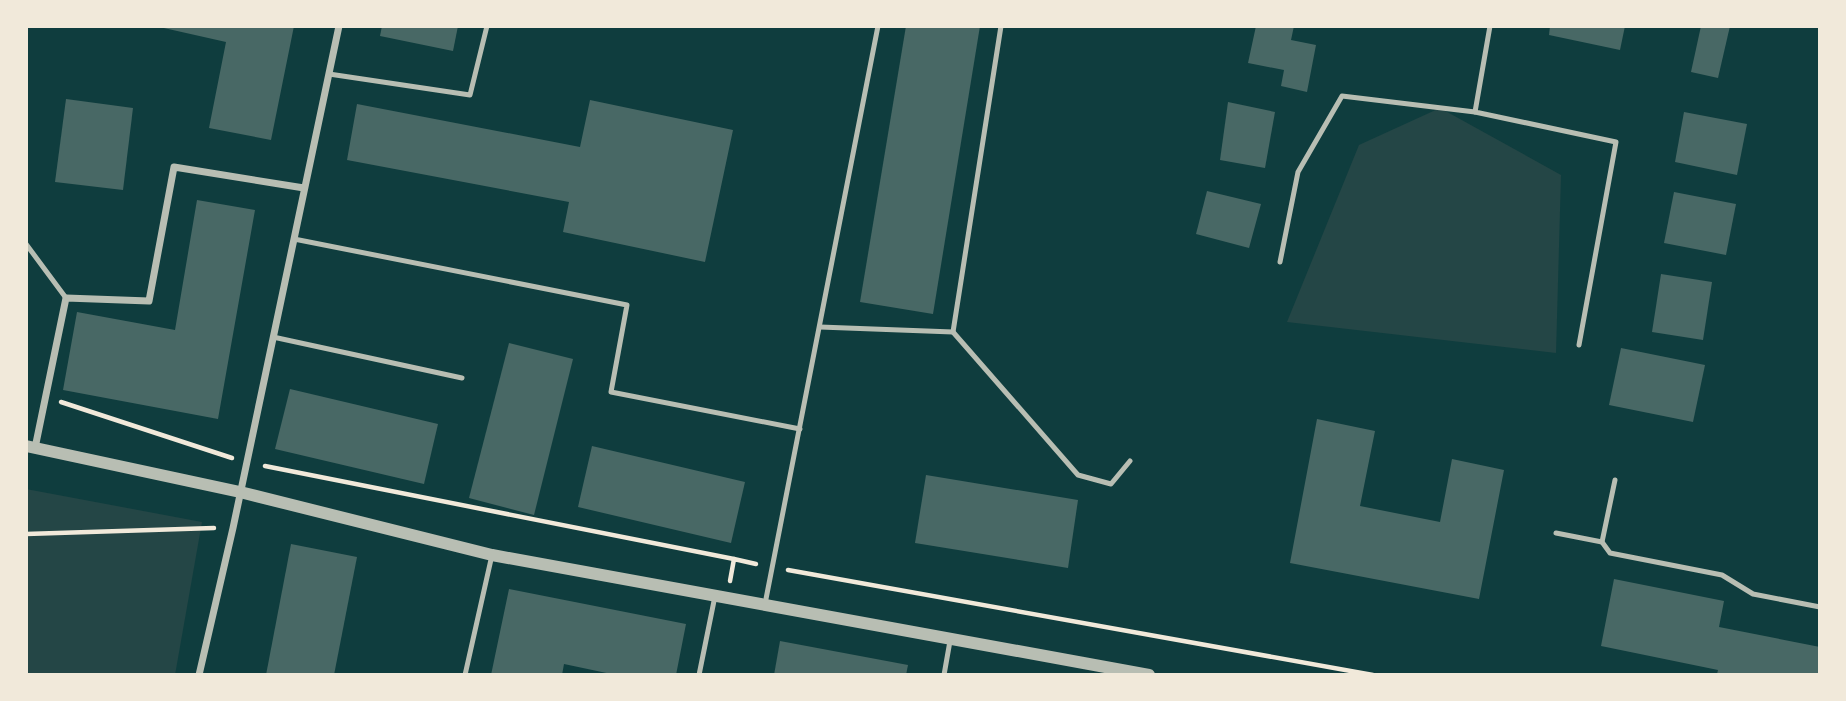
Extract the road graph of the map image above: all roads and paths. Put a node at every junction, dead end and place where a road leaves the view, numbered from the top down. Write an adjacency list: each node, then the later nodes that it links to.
1 (339, 26): 6 (street)
2 (487, 26): 6 (lane)
3 (878, 26): 13 (lane)
4 (1001, 26): 14 (lane)
5 (1490, 26): 7 (lane)
6 (329, 74): 8 (street)
7 (1475, 112): 11 (lane); 16 (lane)
8 (304, 188): 9 (street); 12 (street)
9 (293, 239): 15 (street); 19 (lane)
10 (26, 244): 12 (lane)
11 (1280, 262)
12 (66, 298): 18 (street)
13 (820, 327): 14 (lane); 19 (lane)
14 (953, 332): 21 (lane)
15 (273, 337): 17 (lane); 22 (street)
16 (1579, 345)
17 (462, 377)
18 (46, 397): 20 (street); 22 (path)
19 (800, 429): 31 (lane)
20 (31, 447): 24 (street)
21 (1130, 461)
22 (246, 462): 24 (street); 30 (path)
23 (1615, 480): 28 (lane)
24 (240, 492): 25 (street); 29 (street)
25 (233, 528): 27 (path); 36 (street)
26 (1556, 533): 28 (lane)
27 (26, 534)
28 (1602, 542): 34 (lane)
29 (492, 555): 32 (street); 37 (lane)
30 (734, 559): 31 (path); 32 (path)
31 (772, 567): 33 (lane); 41 (path)
32 (720, 597): 33 (street); 38 (lane)
33 (765, 606): 35 (street)
34 (1820, 607)
35 (951, 638): 39 (lane); 40 (street)
36 (199, 675)
37 (465, 675)
38 (699, 675)
39 (944, 675)
40 (1149, 675)
41 (1373, 675)

